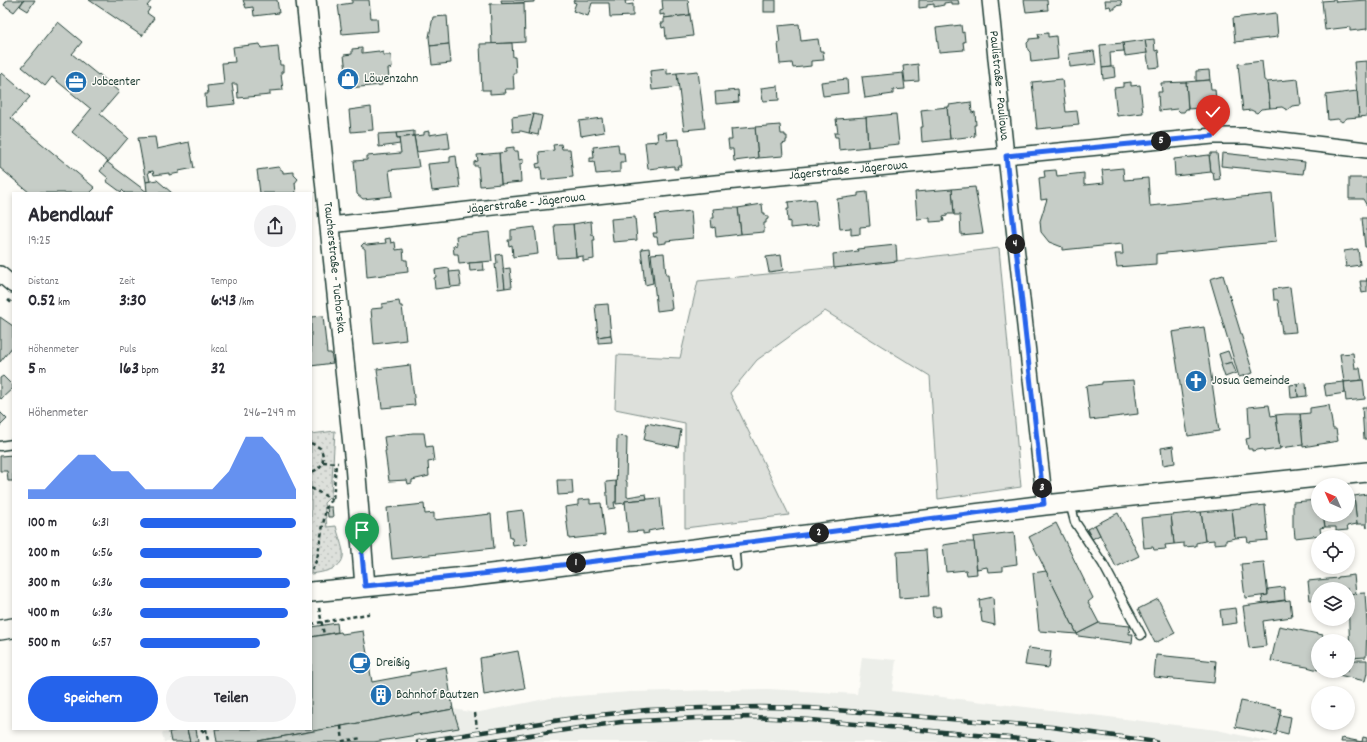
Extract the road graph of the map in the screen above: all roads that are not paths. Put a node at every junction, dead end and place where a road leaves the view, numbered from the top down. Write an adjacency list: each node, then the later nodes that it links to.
1 (306, 0): 5 (street, Taucherstraße - Tuchorska)
2 (990, 0): 4 (street, Paulistraße - Pauliowa)
3 (1367, 150): 4 (street, Jägerstraße - Jägerowa)
4 (1006, 156): 5 (street, Jägerstraße - Jägerowa); 12 (street, Paulistraße - Pauliowa)
5 (330, 225): 15 (street, Taucherstraße - Tuchorska)
6 (0, 274): 7 (street)
7 (12, 284)
8 (12, 444): 9 (lane)
9 (0, 446)
10 (1367, 472): 11 (street)
11 (1070, 503): 12 (street); 19 (lane)
12 (1044, 504): 13 (street)
13 (734, 544): 14 (lane); 15 (street)
14 (736, 566)
15 (365, 586): 16 (street)
16 (313, 592)
17 (12, 628): 18 (street)
18 (0, 630)
19 (1141, 635)

